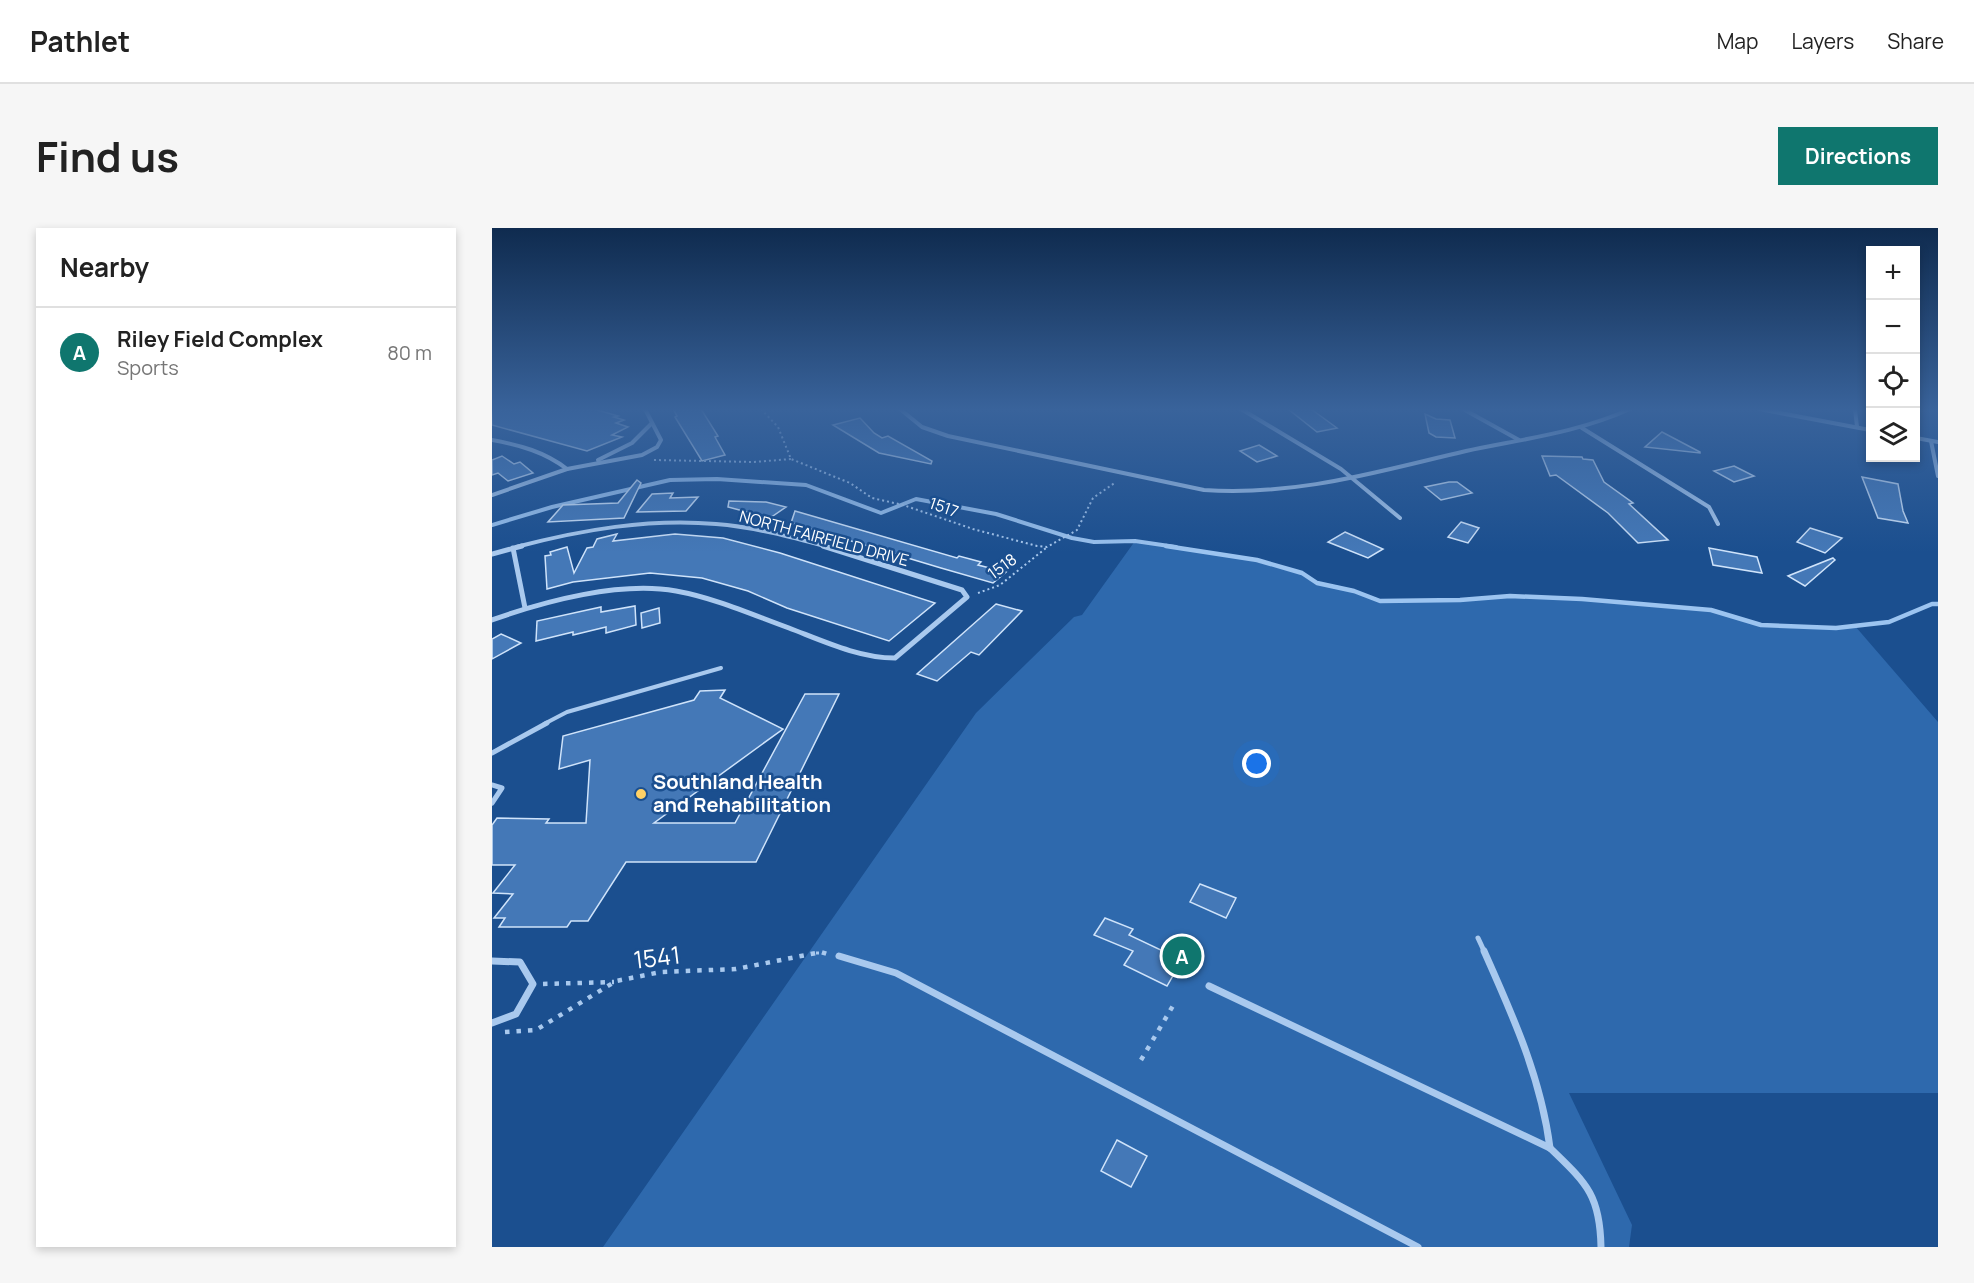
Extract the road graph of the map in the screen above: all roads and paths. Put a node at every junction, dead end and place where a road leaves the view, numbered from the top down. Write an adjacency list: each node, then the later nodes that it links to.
1 (549, 457): 11 (street)
2 (604, 457): 10 (street)
3 (632, 457): 9 (path); 10 (street)
4 (1046, 457): 12 (street)
5 (1321, 457): 14 (street)
6 (1449, 457): 14 (street)
7 (1627, 457): 17 (street)
8 (1934, 457): 13 (street)
9 (791, 459): 18 (path, 1517)
10 (588, 464): 11 (street)
11 (567, 469): 15 (street)
12 (1123, 473): 14 (street); 18 (path)
13 (1938, 476)
14 (1355, 479): 16 (street)
15 (492, 495)
16 (1400, 518)
17 (1718, 524)
18 (1047, 547): 21 (path, 1518)
19 (513, 548): 20 (street, NORTH FAIRFIELD DRIVE); 21 (street, NORTH FAIRFIELD DRIVE); 22 (street)
20 (492, 554)
21 (967, 597): 22 (street)
22 (525, 608): 23 (street)
23 (492, 620)
24 (721, 668): 25 (lane)
25 (492, 753)
26 (492, 785): 27 (lane)
27 (492, 803)
28 (1478, 938): 38 (lane)
29 (839, 956): 31 (path, 1541); 39 (lane)
30 (492, 961): 32 (lane)
31 (616, 981): 32 (path); 36 (path, 1541)
32 (533, 984): 35 (lane)
33 (1209, 986): 38 (lane)
34 (1174, 1004): 37 (path)
35 (492, 1023)
36 (500, 1034)
37 (1142, 1060)
38 (1550, 1148): 40 (lane)
39 (1418, 1247)
40 (1601, 1247)

